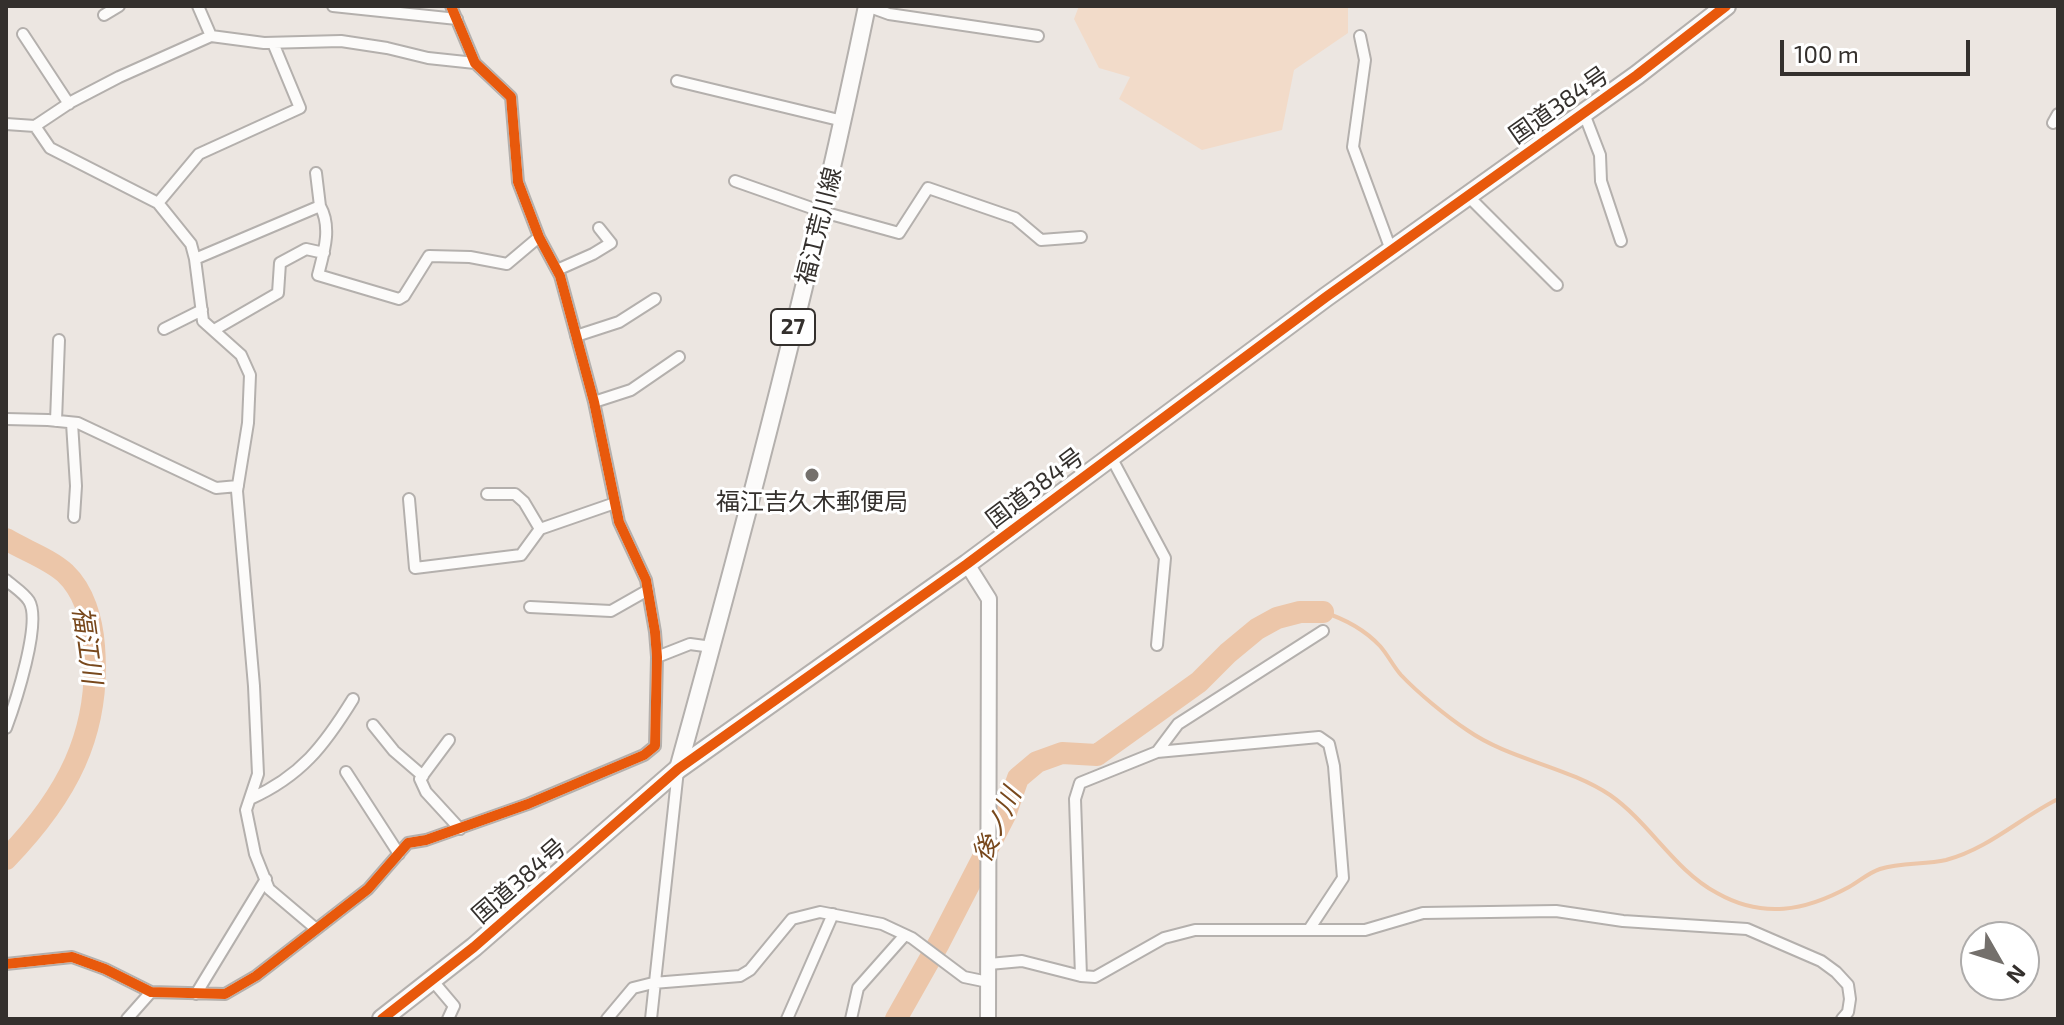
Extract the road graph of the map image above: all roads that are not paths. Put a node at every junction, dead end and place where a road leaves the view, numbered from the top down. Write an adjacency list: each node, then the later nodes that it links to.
1 (119, 6): 7 (street)
2 (198, 6): 10 (street)
3 (333, 6): 8 (street)
4 (451, 6): 8 (street)
5 (867, 6): 11 (street); 18 (main road, 福江荒川線 / 27)
6 (1726, 6): 17 (highway, 国道384号)
7 (104, 15)
8 (457, 19): 14 (street)
9 (23, 34): 16 (street)
10 (211, 36): 13 (street); 16 (street)
11 (1038, 36)
12 (1360, 36): 31 (street)
13 (273, 43): 14 (street); 24 (street)
14 (475, 63): 28 (street)
15 (677, 81): 18 (street)
16 (69, 104): 20 (street)
17 (1583, 111): 23 (highway, 国道384号); 30 (street)
18 (843, 121): 26 (main road, 福江荒川線 / 27)
19 (6, 124): 20 (street)
20 (35, 126): 24 (street)
21 (316, 173): 25 (street)
22 (735, 181): 26 (street)
23 (1467, 195): 31 (highway, 国道384号); 35 (street)
24 (158, 203): 33 (street)
25 (320, 206): 32 (street); 33 (street)
26 (823, 212): 29 (street); 60 (main road, 福江荒川線 / 27)
27 (599, 228): 34 (street)
28 (539, 237): 32 (street); 34 (street)
29 (1081, 237)
30 (1621, 241)
31 (1391, 250): 47 (highway, 国道384号)
32 (324, 253): 39 (street)
33 (195, 259): 37 (street)
34 (557, 270): 40 (street)
35 (1557, 285)
36 (655, 299): 40 (street)
37 (202, 310): 38 (street); 39 (street)
38 (164, 329)
39 (214, 330): 48 (street)
40 (576, 336): 43 (street)
41 (59, 340): 45 (street)
42 (679, 357): 43 (street)
43 (594, 402): 51 (street)
44 (6, 419): 45 (street)
45 (56, 421): 46 (street)
46 (72, 423): 48 (street); 52 (street)
47 (1111, 457): 54 (highway, 国道384号); 59 (street)
48 (238, 486): 70 (street)
49 (487, 494): 53 (street)
50 (409, 499): 53 (street)
51 (615, 503): 53 (street); 56 (street)
52 (74, 517)
53 (540, 529)
54 (967, 564): 67 (highway, 国道384号); 79 (street)
55 (6, 580): 64 (street)
56 (648, 590): 57 (street); 61 (street)
57 (530, 607)
58 (1323, 631): 66 (street)
59 (1157, 645)
60 (712, 647): 61 (street); 67 (main road, 福江荒川線 / 27)
61 (657, 657): 71 (street)
62 (353, 699): 70 (street)
63 (373, 725): 69 (street)
64 (6, 728)
65 (449, 740): 69 (street)
66 (1157, 752): 76 (street); 80 (street)
67 (678, 769): 81 (highway, 国道384号); 83 (street)
68 (346, 772): 72 (street)
69 (423, 776): 71 (street)
70 (250, 799): 73 (street)
71 (460, 829): 72 (street)
72 (399, 854): 75 (street)
73 (266, 879): 75 (street); 85 (street)
74 (833, 914): 77 (street); 83 (street); 91 (street)
75 (315, 928): 85 (street)
76 (1310, 928): 80 (street); 94 (street)
77 (905, 935): 82 (street); 92 (street)
78 (6, 964): 84 (street)
79 (989, 964): 80 (street); 82 (street)
80 (1081, 976)
81 (432, 980): 87 (highway, 国道384号); 88 (street)
82 (988, 982): 93 (street)
83 (653, 983): 89 (street); 90 (street)
84 (151, 992): 85 (street); 86 (street)
85 (196, 994)
86 (127, 1019)
87 (382, 1019)
88 (448, 1019)
89 (607, 1019)
90 (651, 1019)
91 (787, 1019)
92 (851, 1019)
93 (988, 1019)
94 (1842, 1019)

